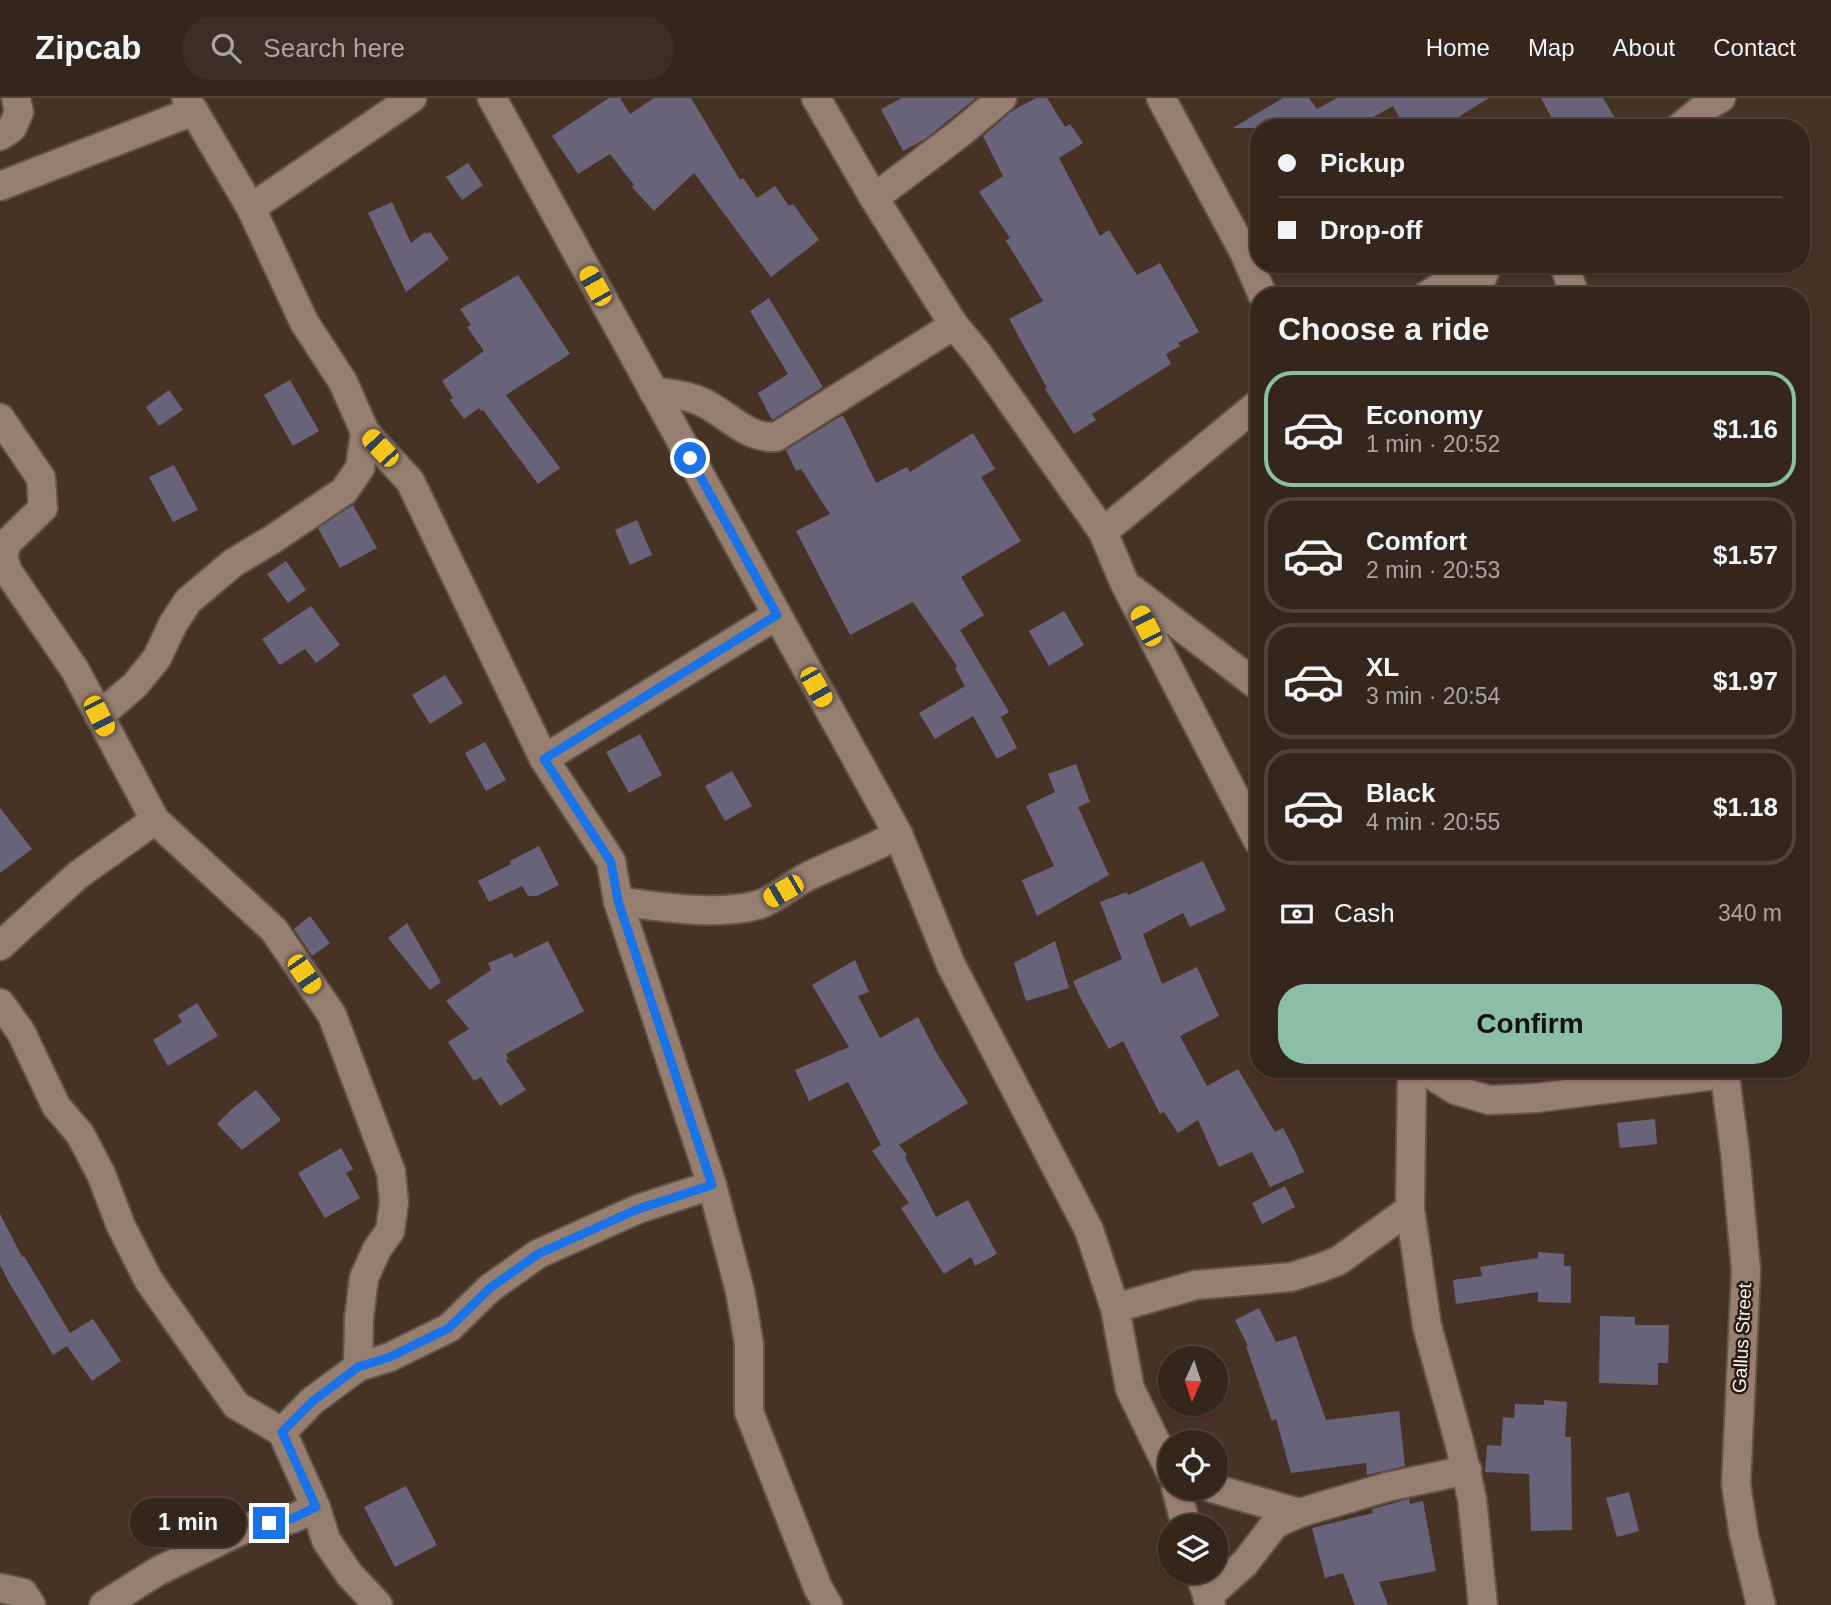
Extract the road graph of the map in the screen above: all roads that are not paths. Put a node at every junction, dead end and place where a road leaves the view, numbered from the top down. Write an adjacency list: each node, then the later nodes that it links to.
1 (16, 98): 10 (street)
2 (412, 98): 13 (street)
3 (492, 98): 18 (street)
4 (816, 98): 12 (street)
5 (1002, 98): 12 (street)
6 (1161, 98): 14 (street)
7 (1721, 98): 9 (street)
8 (190, 105): 11 (street); 13 (street)
9 (1690, 119)
10 (0, 136)
11 (0, 187)
12 (874, 198): 17 (street)
13 (251, 208): 21 (street)
14 (1250, 266)
15 (1463, 273): 16 (street)
16 (1440, 287)
17 (954, 325): 18 (street); 22 (street)
18 (653, 391): 24 (street)
19 (1250, 411): 22 (street)
20 (0, 418): 26 (street)
21 (365, 432): 26 (street); 27 (street)
22 (1103, 532): 23 (street)
23 (1125, 584): 25 (street); 29 (street)
24 (777, 615): 27 (street); 30 (street)
25 (1250, 680)
26 (99, 716): 28 (street)
27 (544, 759): 31 (street)
28 (155, 820): 32 (street); 41 (street)
29 (1250, 822)
30 (898, 834): 31 (street); 40 (street)
31 (618, 901): 38 (street)
32 (0, 946)
33 (0, 1003): 42 (street)
34 (1412, 1078): 39 (street)
35 (1436, 1078): 36 (street)
36 (1681, 1078)
37 (1725, 1078): 55 (street, Gallus Street)
38 (712, 1185): 41 (street); 53 (street)
39 (1410, 1209): 40 (street); 44 (street)
40 (1115, 1308): 43 (street)
41 (358, 1367): 42 (street)
42 (282, 1432): 46 (street)
43 (1158, 1446)
44 (1466, 1469): 47 (street); 54 (street)
45 (1228, 1493): 47 (street)
46 (316, 1507): 51 (street); 52 (street)
47 (1299, 1513): 49 (street)
48 (0, 1588): 50 (street)
49 (1205, 1591)
50 (31, 1605)
51 (104, 1605)
52 (378, 1605)
53 (828, 1605)
54 (1483, 1605)
55 (1761, 1605)

